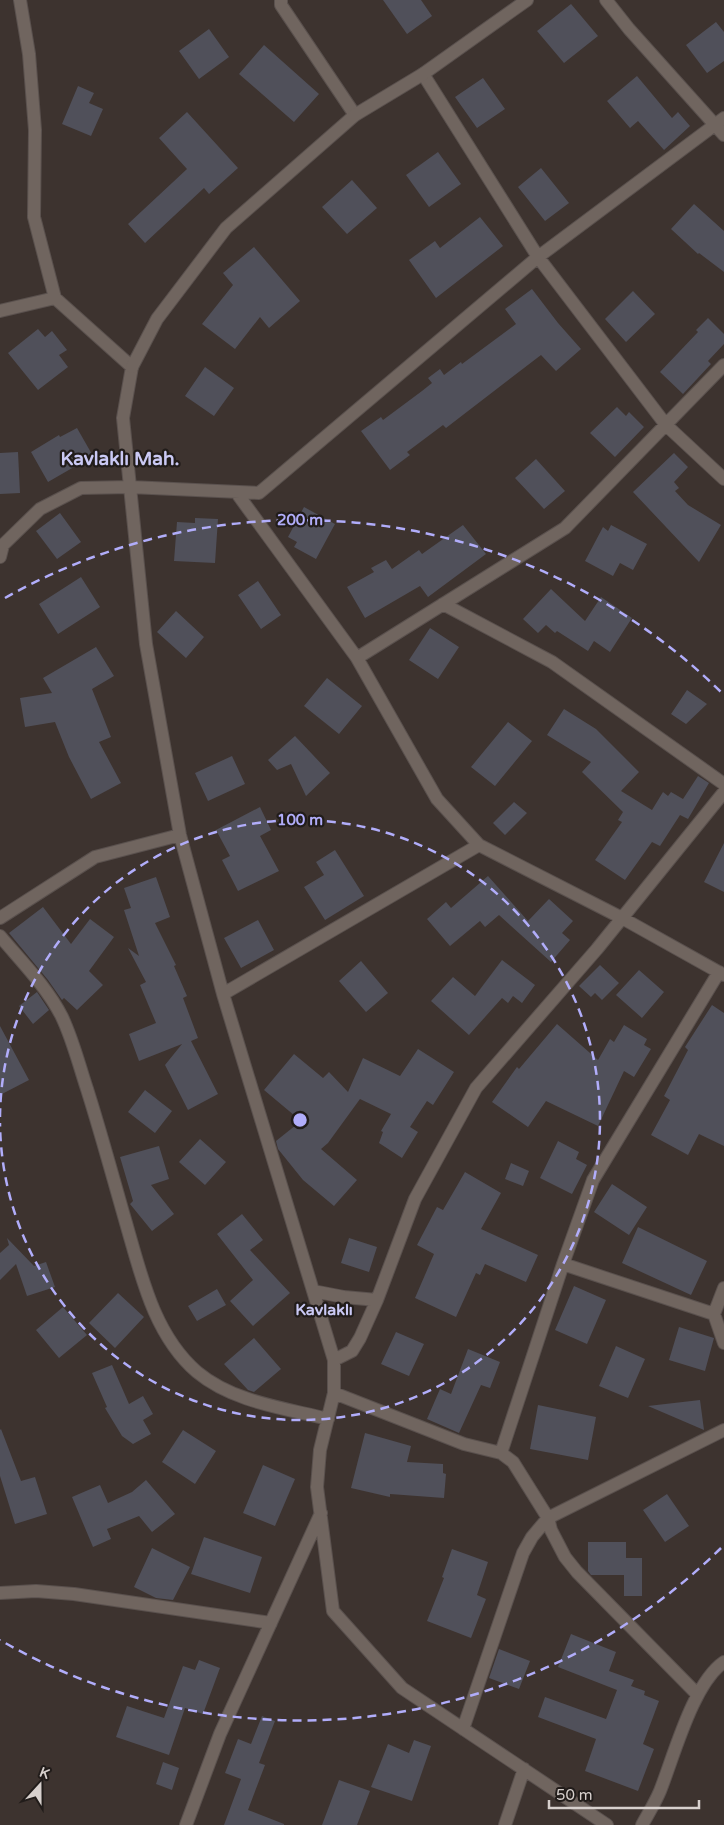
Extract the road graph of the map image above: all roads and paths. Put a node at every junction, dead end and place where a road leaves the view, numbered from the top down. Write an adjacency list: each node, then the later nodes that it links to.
1 (20, 0): 9 (street)
2 (280, 0): 6 (street)
3 (527, 0): 5 (street)
4 (606, 0): 7 (street)
5 (424, 74): 6 (street); 8 (street)
6 (355, 115): 12 (street)
7 (721, 126): 8 (street)
8 (538, 257): 13 (street); 16 (street)
9 (55, 298): 10 (street); 12 (street)
10 (0, 311)
11 (724, 365): 13 (street)
12 (132, 367): 15 (street)
13 (666, 424): 14 (street); 18 (street)
14 (724, 479)
15 (130, 487): 16 (street); 17 (street); 22 (street)
16 (236, 492): 19 (street)
17 (0, 557)
18 (443, 604): 19 (street); 20 (street)
19 (357, 658): 23 (street)
20 (724, 784)
21 (724, 792): 25 (street)
22 (180, 835): 24 (street); 28 (street)
23 (480, 844): 25 (street); 28 (street)
24 (0, 918)
25 (622, 918): 27 (street); 32 (street)
26 (0, 936): 37 (street)
27 (722, 973): 29 (street)
28 (223, 994): 31 (street)
29 (563, 1264): 33 (street); 39 (street)
30 (724, 1288): 33 (street)
31 (313, 1291): 32 (street); 35 (street)
32 (377, 1300): 35 (street)
33 (714, 1314): 34 (street)
34 (724, 1342)
35 (334, 1360): 36 (street)
36 (334, 1393): 37 (street); 39 (street)
37 (328, 1419): 40 (street)
38 (724, 1430): 41 (street)
39 (501, 1453): 41 (street)
40 (320, 1514): 43 (street); 46 (street)
41 (548, 1518): 45 (street); 46 (street)
42 (0, 1593): 43 (street)
43 (271, 1623): 48 (street)
44 (724, 1662): 45 (street)
45 (697, 1694): 51 (street)
46 (463, 1729): 47 (street)
47 (524, 1769): 49 (street); 50 (street)
48 (186, 1825)
49 (505, 1825)
50 (607, 1825)
51 (642, 1825)

